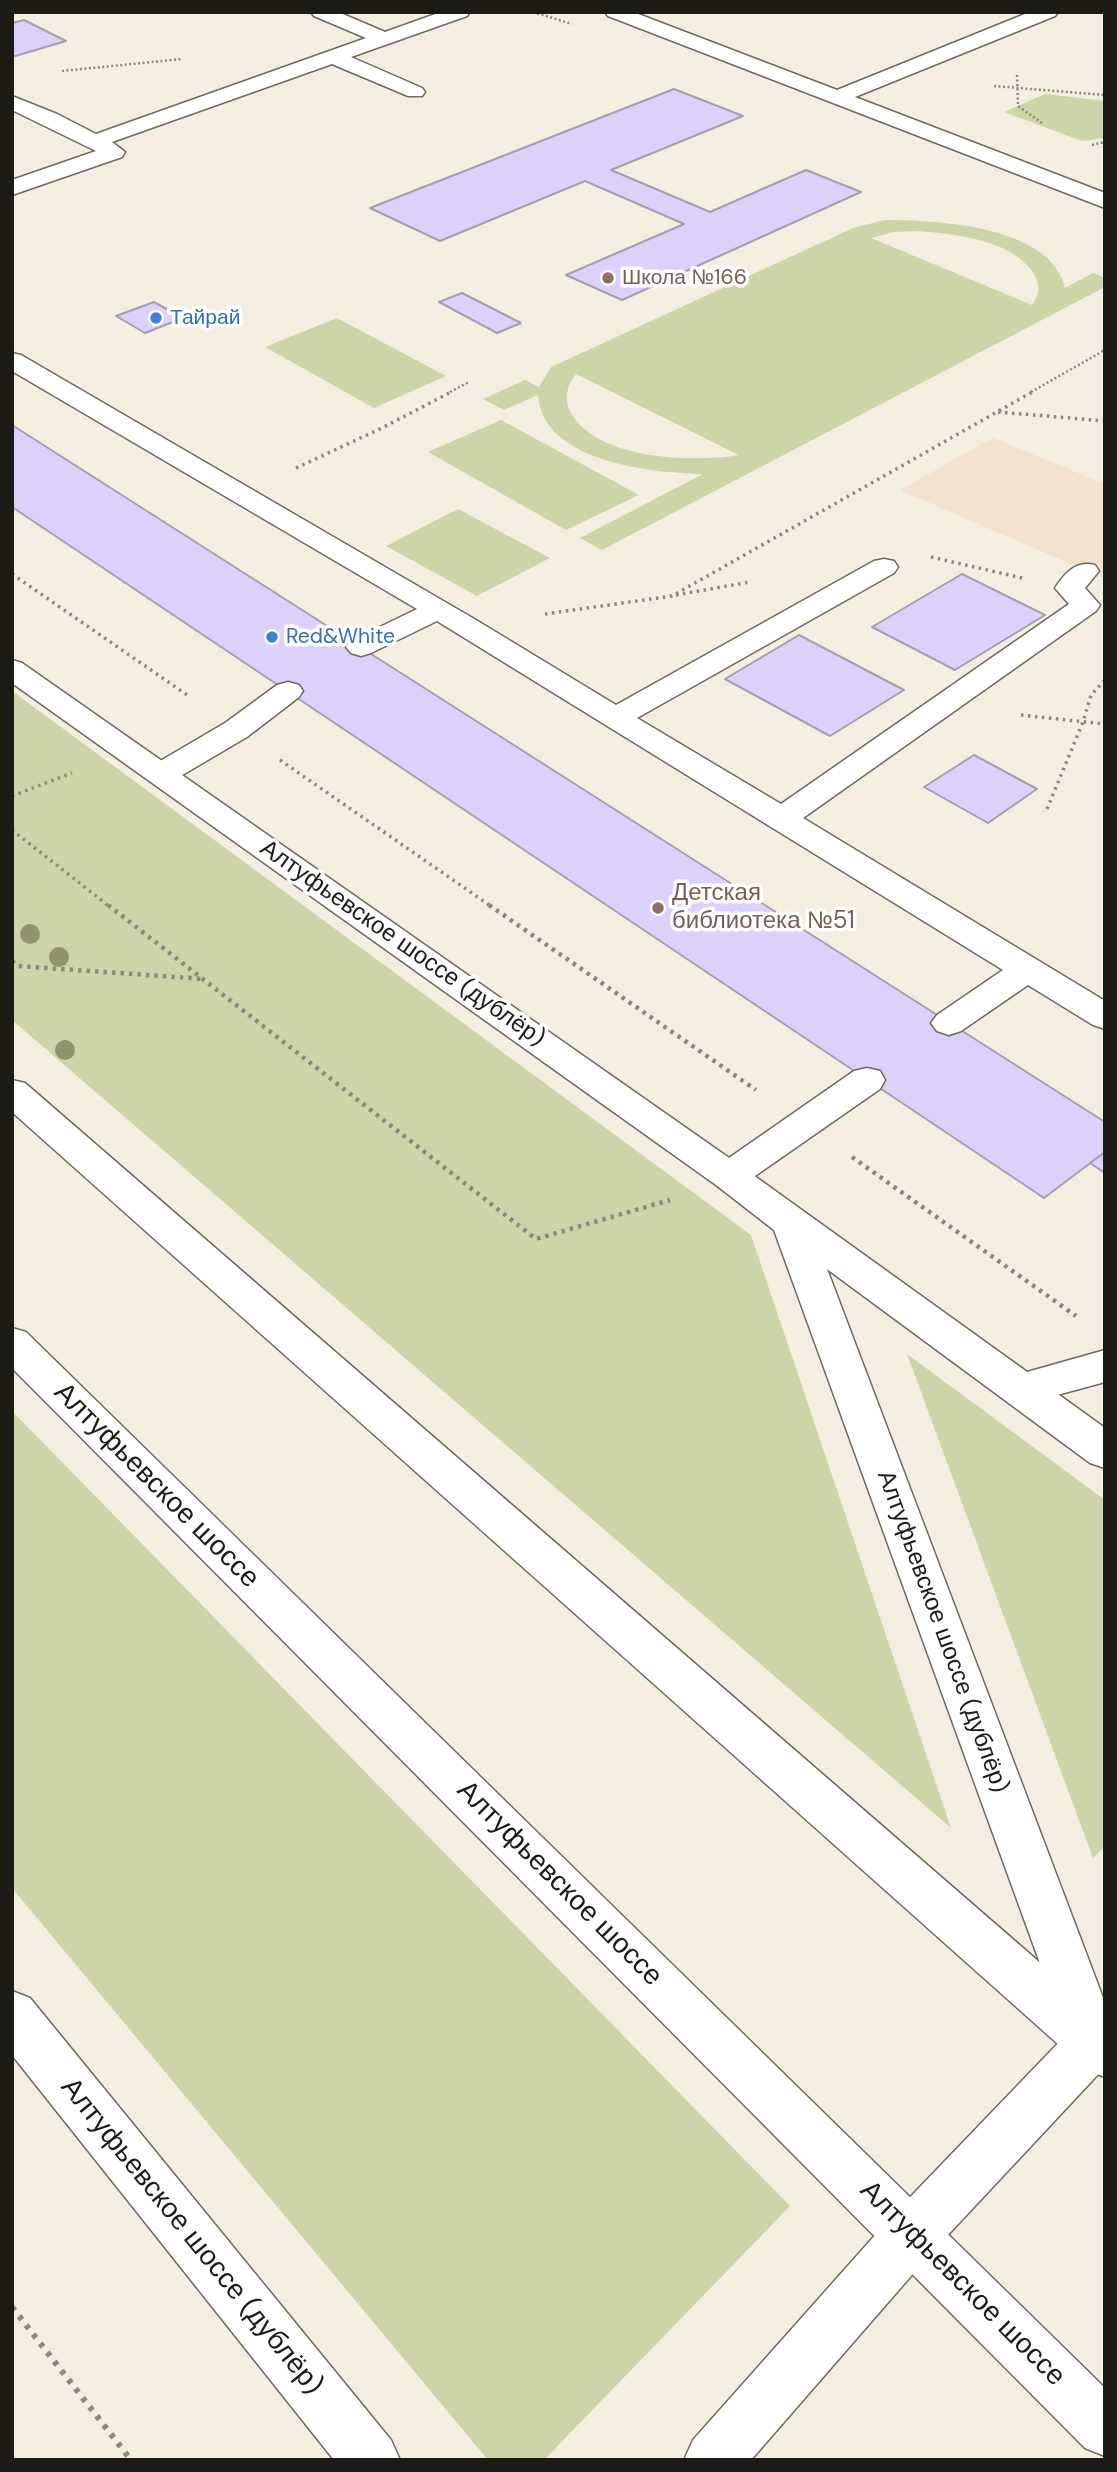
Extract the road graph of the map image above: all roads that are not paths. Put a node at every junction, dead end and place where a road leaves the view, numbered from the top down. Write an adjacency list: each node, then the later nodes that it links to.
1 (321, 12): 5 (street)
2 (460, 12): 5 (street)
3 (615, 12): 8 (street)
4 (1048, 12): 8 (street)
5 (382, 38): 6 (street)
6 (331, 56): 7 (street); 10 (street)
7 (415, 92)
8 (836, 98): 12 (street)
9 (12, 102): 10 (street)
10 (95, 141): 11 (street)
11 (12, 188)
12 (1105, 201)
13 (12, 360): 16 (street)
14 (884, 567): 20 (street)
15 (1085, 571): 22 (street)
16 (438, 610): 17 (street); 20 (street)
17 (361, 647)
18 (12, 669): 21 (street, Алтуфьевское шоссе (дублёр))
19 (288, 691): 21 (street)
20 (616, 717): 22 (street)
21 (161, 774): 28 (street, Алтуфьевское шоссе (дублёр))
22 (781, 819): 23 (street)
23 (1026, 970): 24 (street); 25 (street)
24 (1105, 1017)
25 (949, 1023)
26 (867, 1080): 28 (street)
27 (12, 1092): 35 (street)
28 (729, 1176): 29 (street, Алтуфьевское шоссе (дублёр))
29 (790, 1222): 32 (street, Алтуфьевское шоссе (дублёр)); 35 (street, Алтуфьевское шоссе (дублёр))
30 (12, 1343): 36 (street, Алтуфьевское шоссе)
31 (1105, 1366): 32 (street)
32 (1020, 1389): 33 (street, Алтуфьевское шоссе (дублёр))
33 (1105, 1451)
34 (12, 2015): 38 (street, Алтуфьевское шоссе (дублёр))
35 (1101, 2041): 36 (street)
36 (912, 2234): 37 (street, Алтуфьевское шоссе); 39 (street)
37 (1105, 2428)
38 (371, 2460)
39 (713, 2460)

